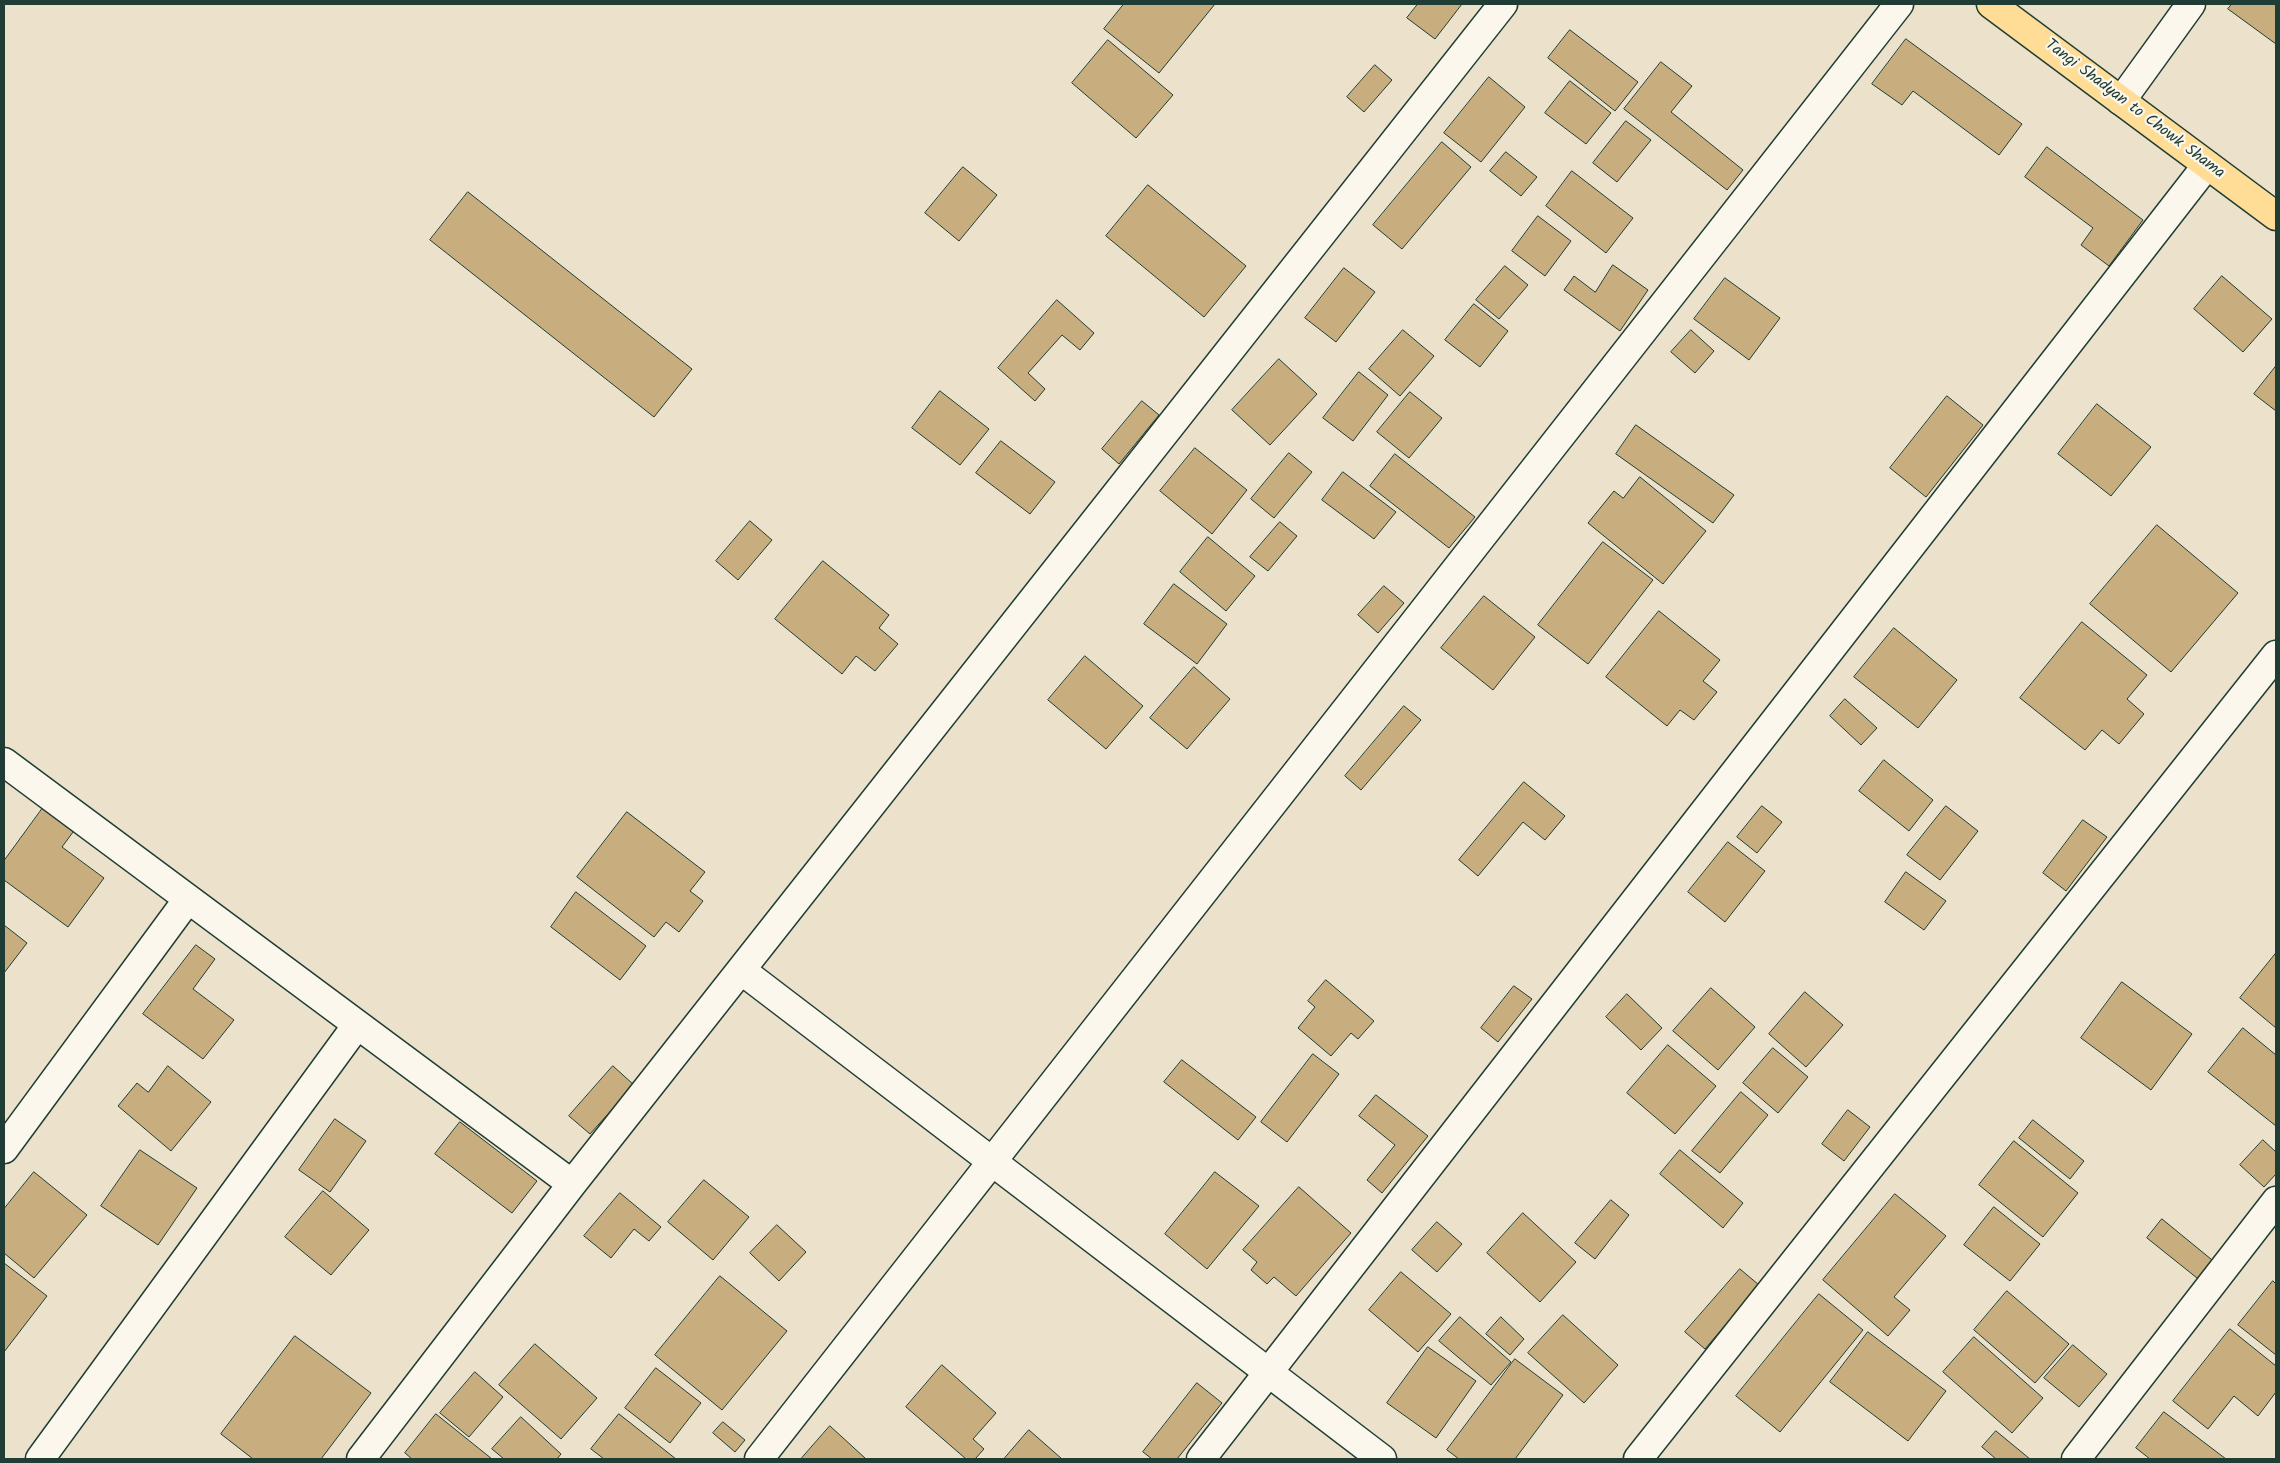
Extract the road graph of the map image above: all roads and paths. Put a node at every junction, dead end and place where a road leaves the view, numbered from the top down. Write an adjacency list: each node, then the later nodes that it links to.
1 (1502, 4): 11 (street)
2 (1900, 4): 14 (street)
3 (1991, 4): 5 (main road, Tangi Shadyan to Chowk Shama)
4 (2191, 4): 5 (street)
5 (2121, 101): 6 (main road, Tangi Shadyan to Chowk Shama)
6 (2207, 165): 7 (main road, Tangi Shadyan to Chowk Shama); 17 (street)
7 (2276, 216)
8 (2276, 655): 23 (street)
9 (4, 762): 10 (street)
10 (188, 899): 12 (street); 13 (street)
11 (741, 970): 14 (street); 15 (street)
12 (357, 1025): 15 (street); 18 (street)
13 (4, 1149)
14 (991, 1161): 17 (street); 20 (street)
15 (572, 1184): 19 (street)
16 (2276, 1201): 24 (street)
17 (1268, 1373): 21 (street); 22 (street)
18 (40, 1459)
19 (361, 1459)
20 (759, 1459)
21 (1201, 1459)
22 (1382, 1459)
23 (1638, 1459)
24 (2076, 1459)

